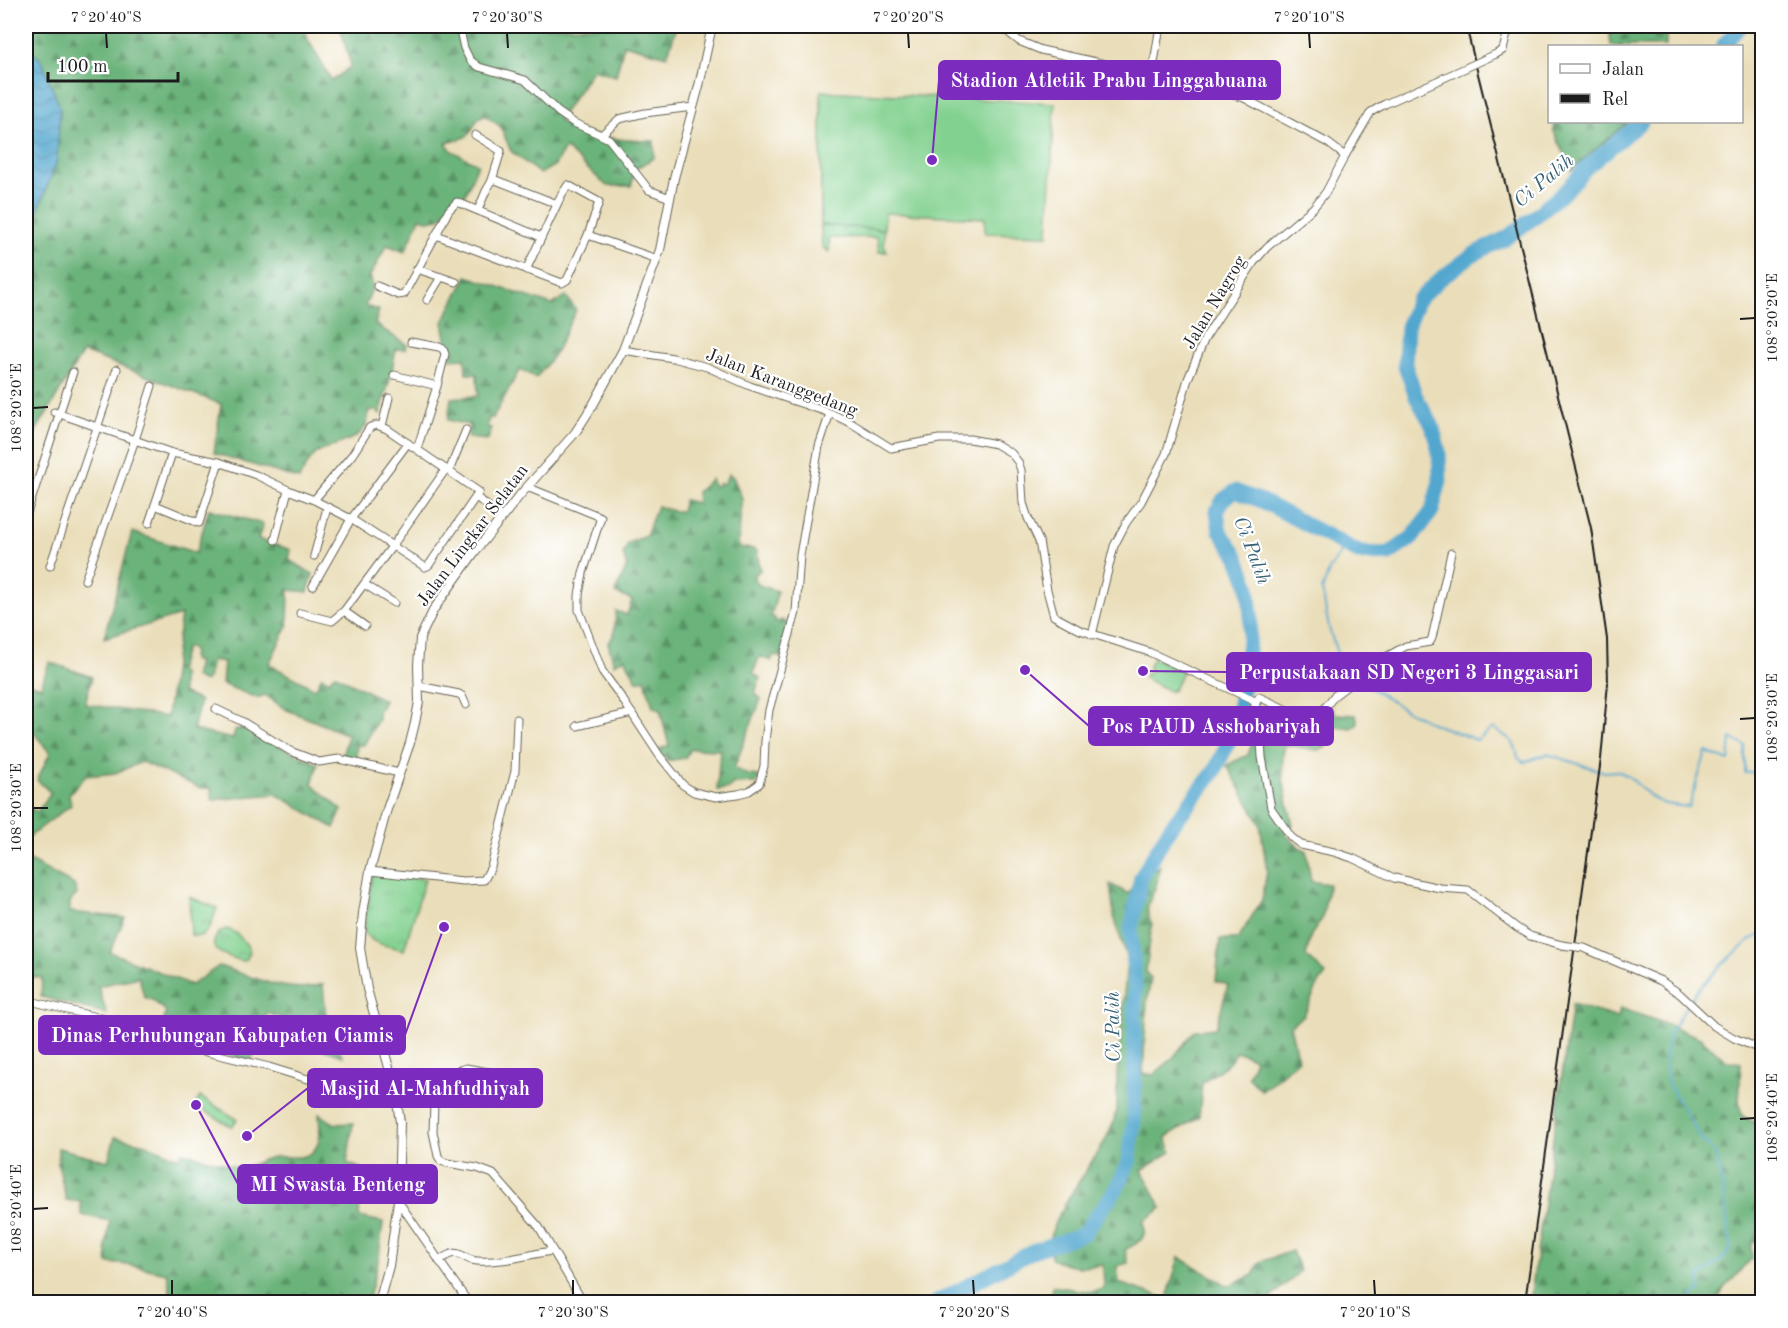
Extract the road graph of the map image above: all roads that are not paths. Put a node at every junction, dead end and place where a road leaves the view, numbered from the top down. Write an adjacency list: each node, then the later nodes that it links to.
1 (459, 26): 9 (street)
2 (712, 26): 7 (street, Jalan Lingkar Selatan)
3 (1000, 26): 6 (street)
4 (1160, 26): 6 (street)
5 (1506, 26): 10 (street, Jalan Nagrog, bridge)
6 (1152, 75): 10 (street)
7 (693, 107): 9 (street); 12 (street, Jalan Lingkar Selatan)
8 (474, 135): 11 (street)
9 (601, 135): 12 (street)
10 (1345, 156): 66 (street, Jalan Nagrog)
11 (492, 180): 13 (street); 14 (street)
12 (670, 198): 18 (street, Jalan Lingkar Selatan)
13 (557, 204): 16 (street); 17 (street)
14 (478, 210): 15 (street); 17 (street)
15 (436, 235): 19 (street); 20 (street)
16 (588, 235): 18 (street); 20 (street)
17 (541, 237): 20 (street)
18 (657, 259): 26 (street, Jalan Lingkar Selatan)
19 (417, 269): 21 (street); 23 (street)
20 (526, 270)
21 (441, 277): 22 (street); 24 (street)
22 (456, 282)
23 (377, 286)
24 (427, 300)
25 (411, 342): 31 (street)
26 (623, 350): 34 (street, Jalan Karanggedang); 44 (street, Jalan Lingkar Selatan)
27 (117, 369): 36 (street)
28 (73, 372): 33 (street)
29 (394, 375): 31 (street)
30 (152, 386): 38 (street)
31 (437, 386): 40 (street)
32 (389, 398): 35 (street)
33 (57, 413): 36 (street); 50 (street)
34 (830, 413): 66 (street, Jalan Karanggedang); 71 (street)
35 (382, 426): 39 (street); 47 (street)
36 (96, 427): 38 (street); 58 (street)
37 (466, 430): 43 (street)
38 (135, 440): 41 (street); 59 (street)
39 (408, 443): 40 (street); 52 (street)
40 (417, 449): 43 (street)
41 (172, 453): 42 (street); 48 (street)
42 (219, 462): 45 (street); 48 (street)
43 (447, 470): 46 (street); 55 (street)
44 (527, 487): 51 (street, Jalan Lingkar Selatan); 71 (street)
45 (288, 490): 47 (street); 54 (street)
46 (476, 497): 51 (street); 55 (street)
47 (314, 500): 49 (street)
48 (155, 505): 53 (street)
49 (327, 508): 52 (street); 57 (street)
50 (26, 516)
51 (502, 517): 67 (street, Jalan Lingkar Selatan)
52 (351, 519): 55 (street); 61 (street)
53 (149, 523)
54 (275, 540)
55 (393, 545): 60 (street)
56 (1452, 553): 68 (street, Jalan Karanggedang)
57 (314, 556)
58 (50, 566)
59 (85, 580)
60 (364, 584): 62 (street); 63 (street)
61 (313, 586)
62 (394, 603)
63 (344, 611): 64 (street); 65 (street)
64 (300, 613)
65 (365, 626)
66 (1092, 634): 68 (street, Jalan Karanggedang)
67 (419, 686): 69 (street); 74 (street, Jalan Lingkar Selatan)
68 (1254, 701): 77 (street, bridge)
69 (466, 705)
70 (216, 709): 74 (street)
71 (632, 713): 73 (street)
72 (517, 719): 75 (street)
73 (577, 726)
74 (399, 773): 75 (street, Jalan Lingkar Selatan)
75 (370, 871): 79 (street, Jalan Lingkar Selatan)
76 (26, 1000): 79 (street)
77 (1762, 1050)
78 (494, 1073): 80 (street)
79 (394, 1084): 80 (street); 81 (street, Jalan Lingkar Selatan)
80 (442, 1087): 82 (street)
81 (398, 1201): 83 (street); 84 (street, Jalan Lingkar Selatan)
82 (551, 1251): 83 (street); 86 (street)
83 (439, 1261): 85 (street)
84 (379, 1302)
85 (468, 1302)
86 (583, 1302)

